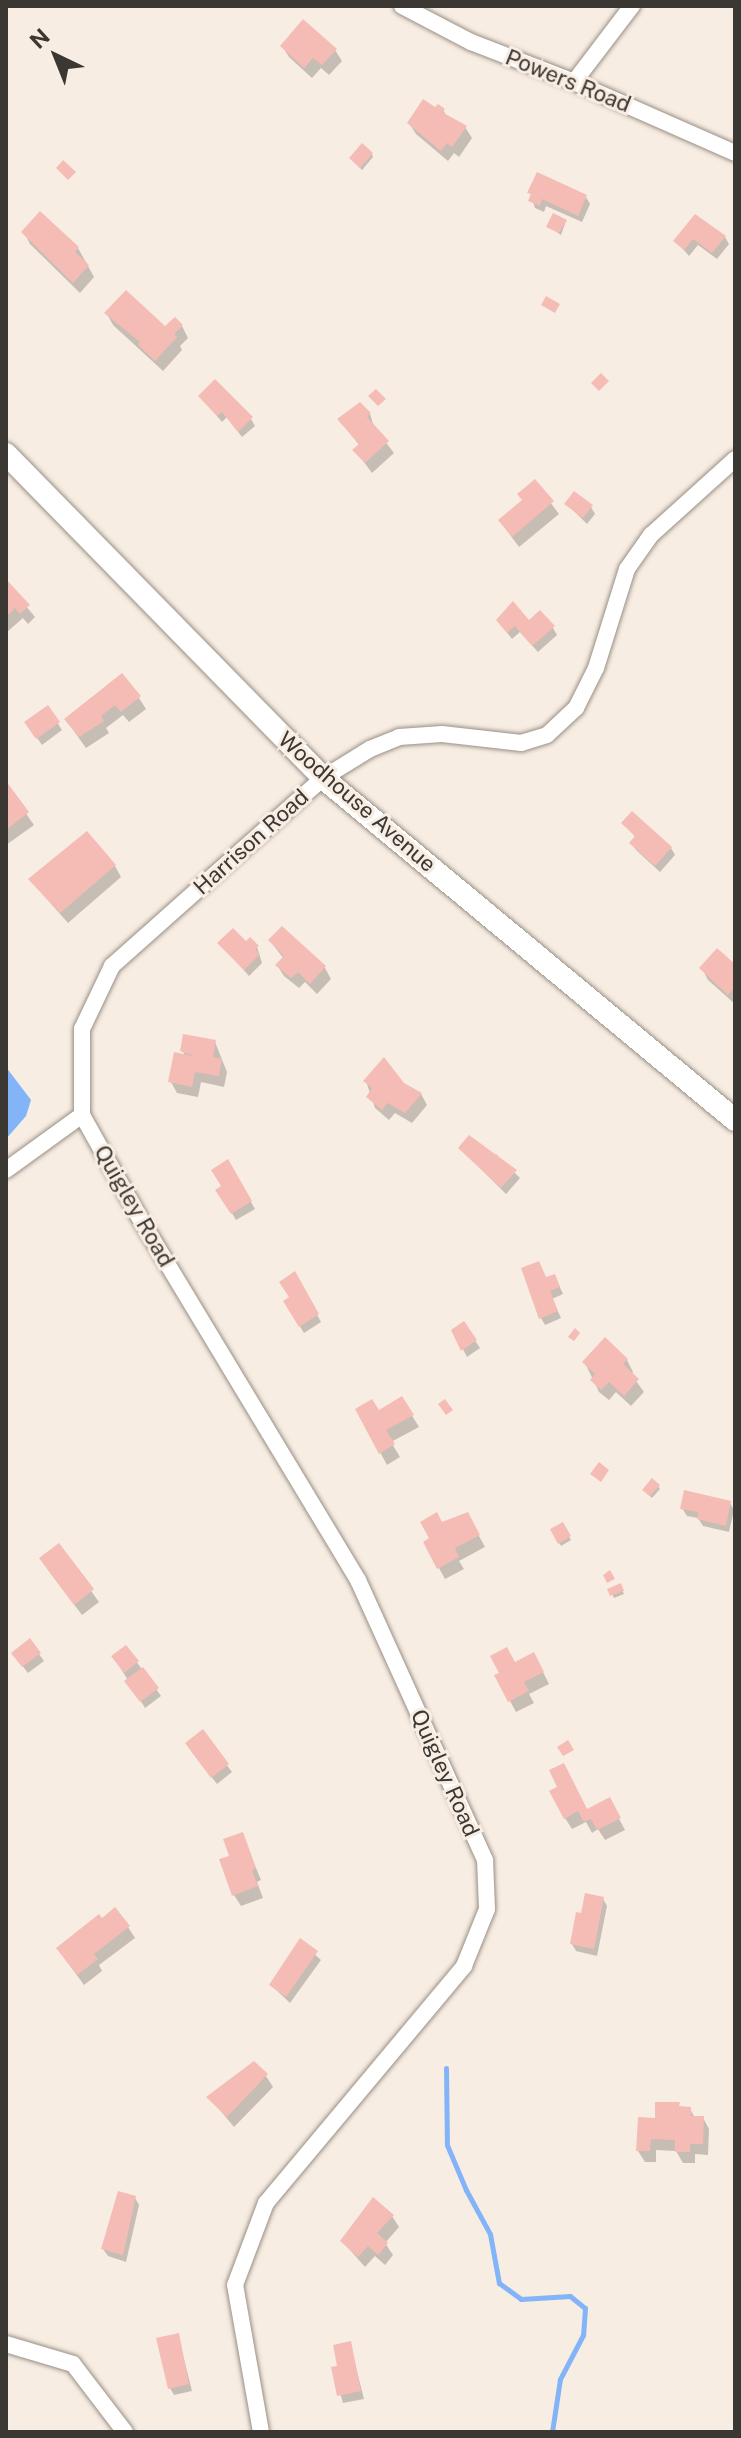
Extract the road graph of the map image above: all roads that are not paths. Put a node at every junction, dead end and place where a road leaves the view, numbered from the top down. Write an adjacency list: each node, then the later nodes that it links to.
1 (402, 6): 3 (street, Powers Road)
2 (632, 6): 3 (street)
3 (574, 82): 4 (street, Powers Road)
4 (735, 153)
5 (6, 454): 7 (main road, Woodhouse Avenue)
6 (735, 459): 7 (street, Harrison Road)
7 (323, 778): 8 (street, Harrison Road); 9 (main road, Woodhouse Avenue)
8 (82, 1115): 10 (street); 13 (street, Quigley Road)
9 (735, 1120)
10 (6, 1170)
11 (6, 2344): 12 (street)
12 (125, 2432)
13 (261, 2432)

